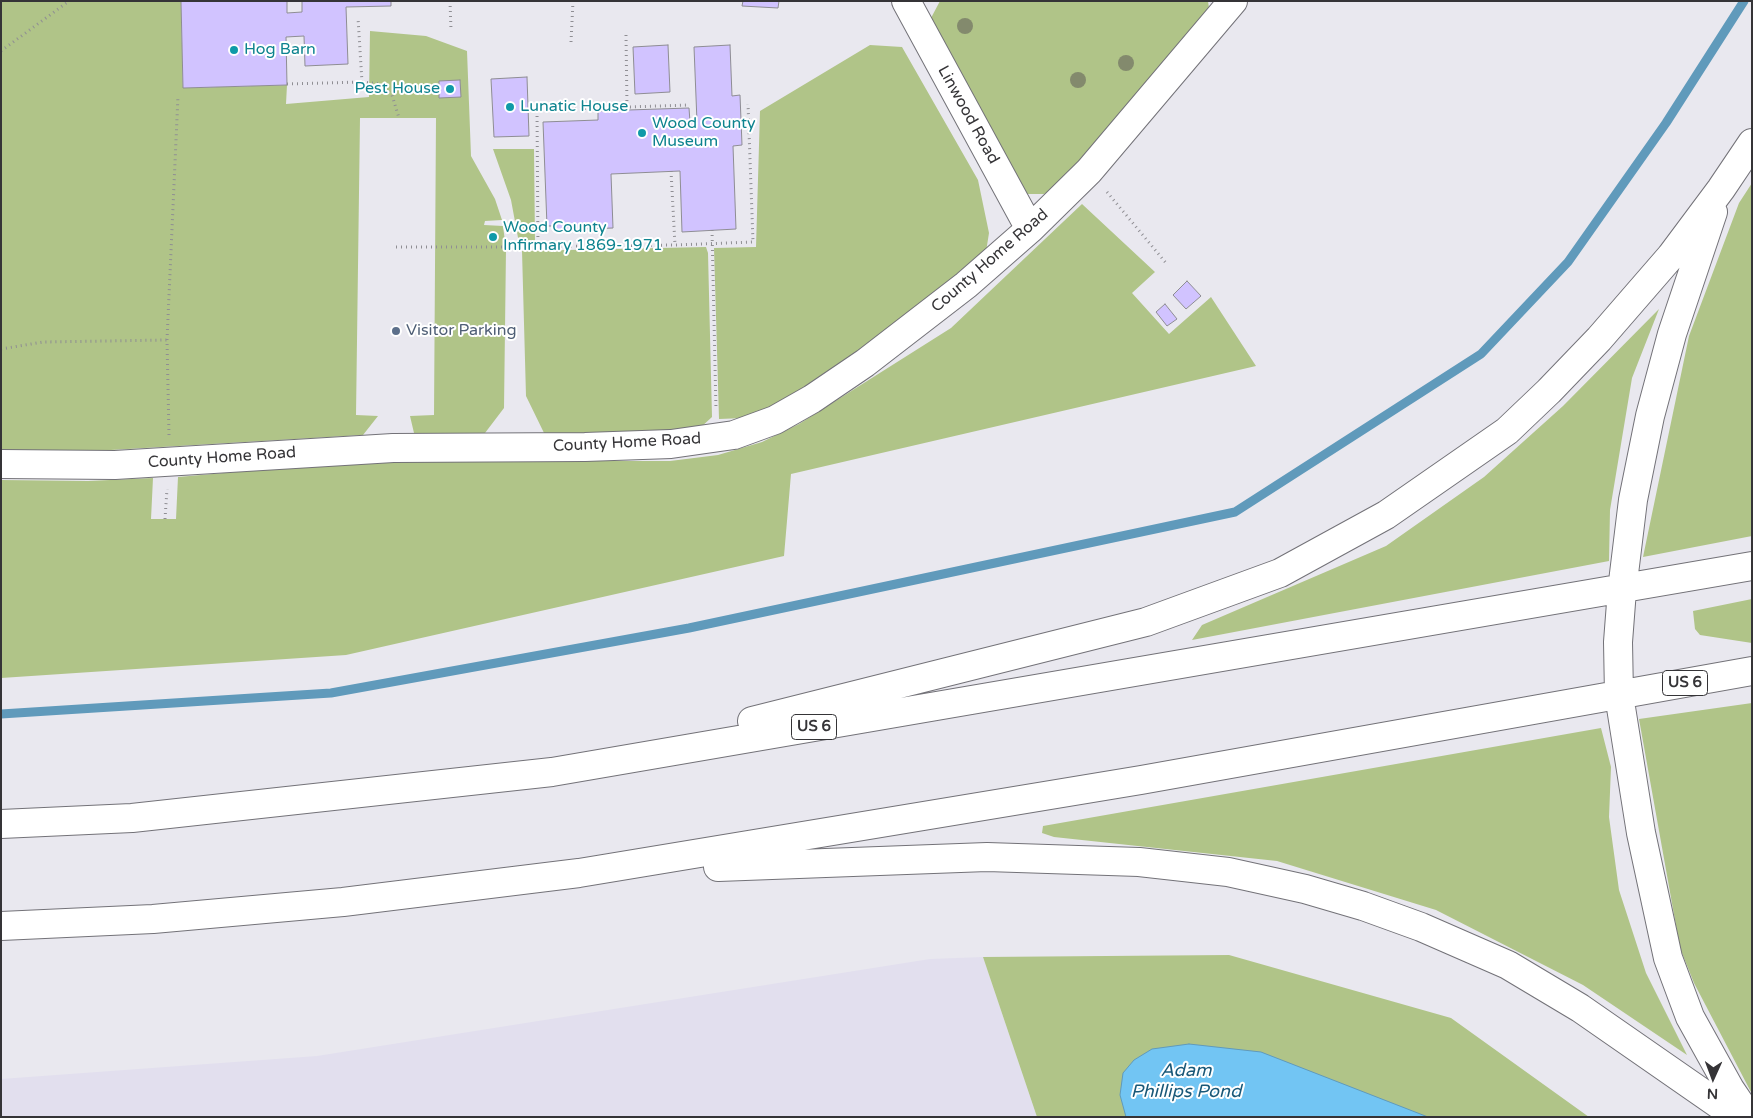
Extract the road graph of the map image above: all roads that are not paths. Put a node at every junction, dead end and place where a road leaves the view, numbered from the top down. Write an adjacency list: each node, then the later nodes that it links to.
1 (906, 1): 5 (main road, Linwood Road)
2 (1233, 1): 5 (main road, County Home Road)
3 (1752, 143): 4 (main road)
4 (1721, 189): 8 (main road); 11 (main road)
5 (1030, 229): 6 (main road, County Home Road)
6 (1, 464)
7 (1752, 566): 8 (main road, US 6)
8 (1622, 590): 10 (main road); 11 (main road, US 6)
9 (1752, 671): 10 (main road, US 6)
10 (1619, 695): 13 (main road, US 6); 16 (main road)
11 (552, 772): 12 (main road, US 6)
12 (1, 824)
13 (579, 873): 14 (main road, US 6); 15 (main road)
14 (1, 926)
15 (1737, 1117)
16 (1749, 1117)

